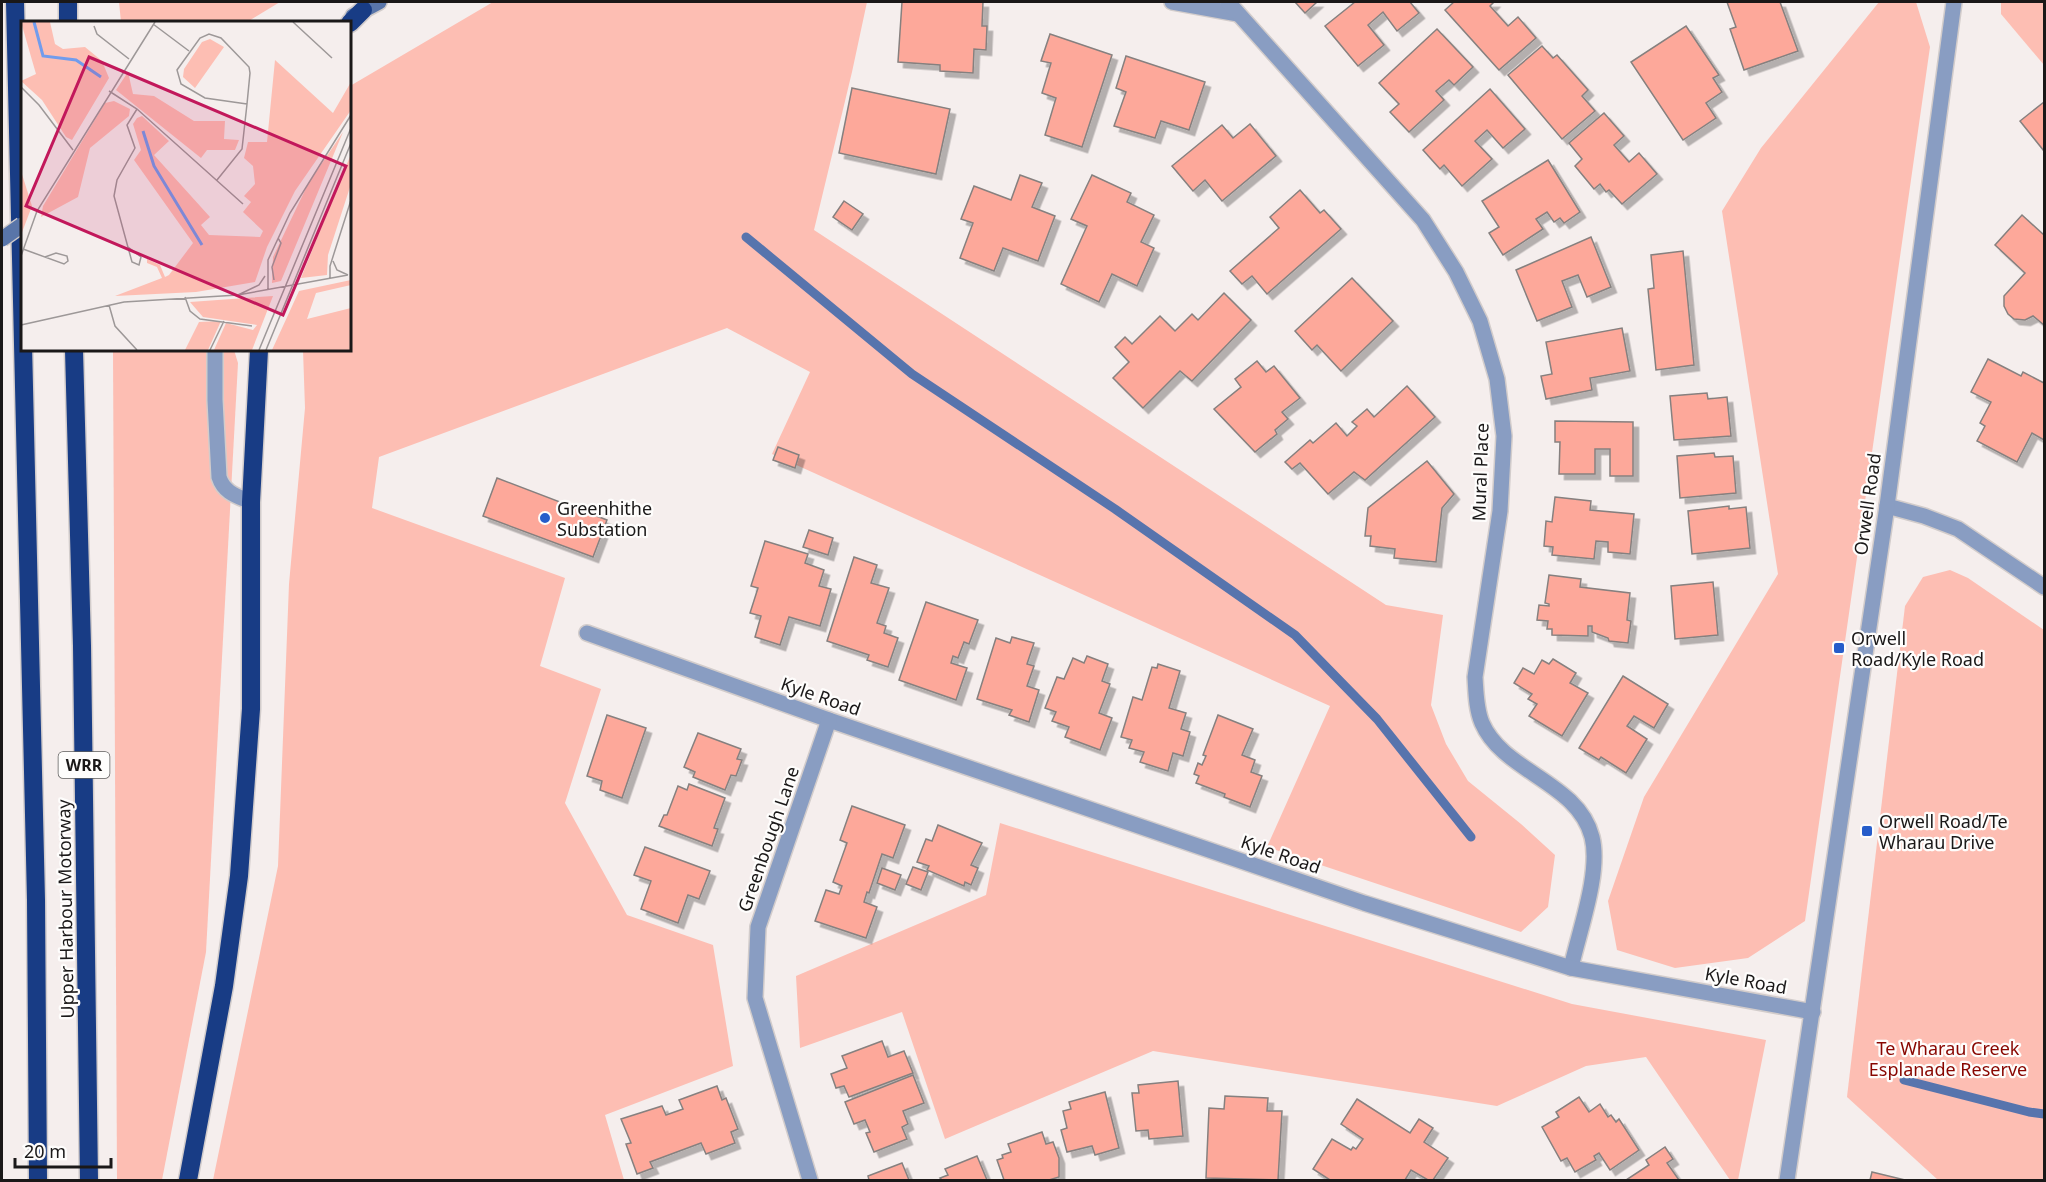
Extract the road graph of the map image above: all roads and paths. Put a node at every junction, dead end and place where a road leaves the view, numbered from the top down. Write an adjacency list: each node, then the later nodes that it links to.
1 (15, 2): 13 (highway, Upper Harbour Motorway / WRR)
2 (68, 2): 8 (highway)
3 (1172, 2): 7 (street)
4 (1228, 2): 7 (street, Mural Place)
5 (1954, 2): 19 (street, Orwell Road)
6 (371, 6): 9 (street); 10 (highway)
7 (1238, 14): 23 (street, Mural Place)
8 (68, 21)
9 (344, 21)
10 (351, 22)
11 (21, 226): 12 (street, bridge)
12 (2, 239)
13 (21, 259)
14 (23, 351): 25 (highway, Upper Harbour Motorway / WRR)
15 (75, 351): 26 (highway, Upper Harbour Motorway / WRR)
16 (215, 351): 18 (street)
17 (259, 351): 18 (highway)
18 (252, 502): 27 (highway)
19 (1887, 506): 20 (street); 24 (street, Orwell Road)
20 (2044, 587)
21 (586, 633): 22 (street, Kyle Road)
22 (829, 720): 23 (street, Kyle Road); 28 (street, Greenbough Lane)
23 (1571, 968): 24 (street, Kyle Road)
24 (1813, 1012): 29 (street)
25 (38, 1180)
26 (89, 1180)
27 (188, 1180)
28 (810, 1180)
29 (1787, 1180)

